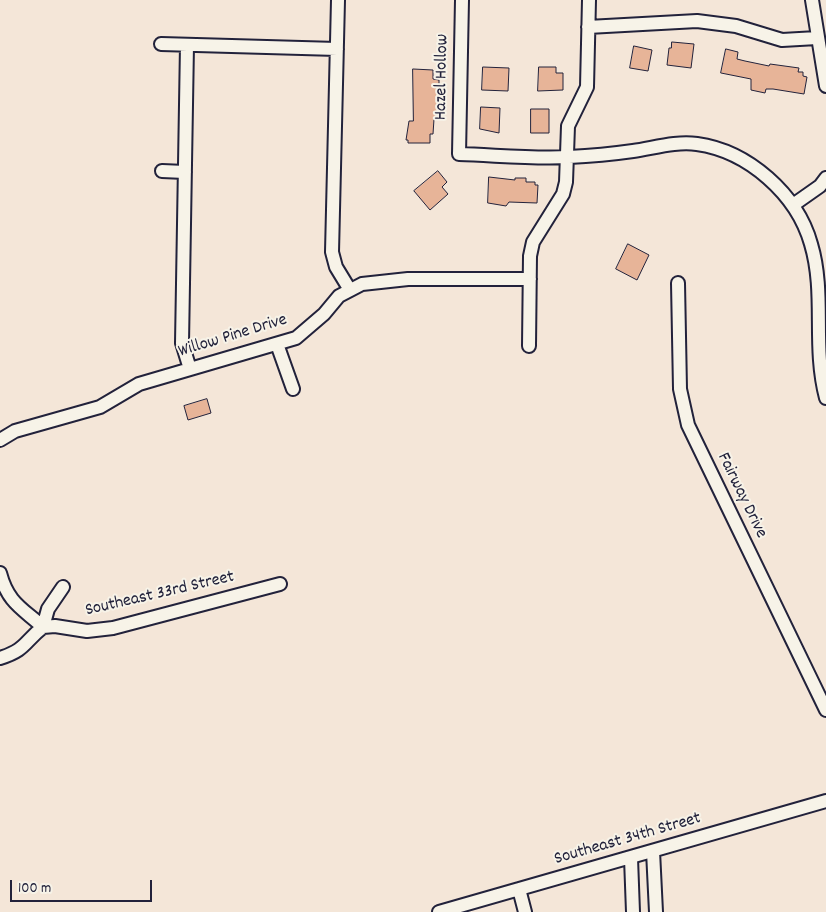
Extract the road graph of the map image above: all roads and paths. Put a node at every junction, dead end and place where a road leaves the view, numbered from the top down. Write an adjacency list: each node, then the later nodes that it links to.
1 (338, 0): 9 (street)
2 (462, 0): 11 (street, Hazel Hollow)
3 (588, 0): 5 (street)
4 (812, 0): 6 (street)
5 (588, 27): 6 (street); 11 (street)
6 (818, 38): 10 (street)
7 (161, 44): 8 (street)
8 (187, 45): 9 (street); 13 (street)
9 (337, 49): 18 (street)
10 (826, 86)
11 (567, 157): 15 (street); 16 (street)
12 (162, 171): 13 (street)
13 (185, 172): 21 (street)
14 (826, 178): 15 (street)
15 (793, 205): 23 (street)
16 (530, 279): 18 (street, Willow Pine Drive); 20 (street)
17 (678, 284): 30 (street, Fairway Drive)
18 (350, 290): 19 (street, Willow Pine Drive)
19 (277, 344): 21 (street, Willow Pine Drive); 22 (street)
20 (529, 346)
21 (190, 369): 24 (street, Willow Pine Drive)
22 (294, 389)
23 (826, 398)
24 (0, 440)
25 (0, 574): 28 (street)
26 (280, 584): 28 (street, Southeast 33rd Street)
27 (63, 587): 28 (street)
28 (43, 627): 29 (street)
29 (0, 658)
30 (826, 710)
31 (826, 801): 32 (street, Southeast 34th Street)
32 (653, 851): 33 (street, Southeast 34th Street); 38 (street)
33 (631, 858): 34 (street, Southeast 34th Street); 37 (street)
34 (518, 890): 35 (street, Southeast 34th Street); 36 (street)
35 (439, 912)
36 (525, 912)
37 (633, 912)
38 (656, 912)

